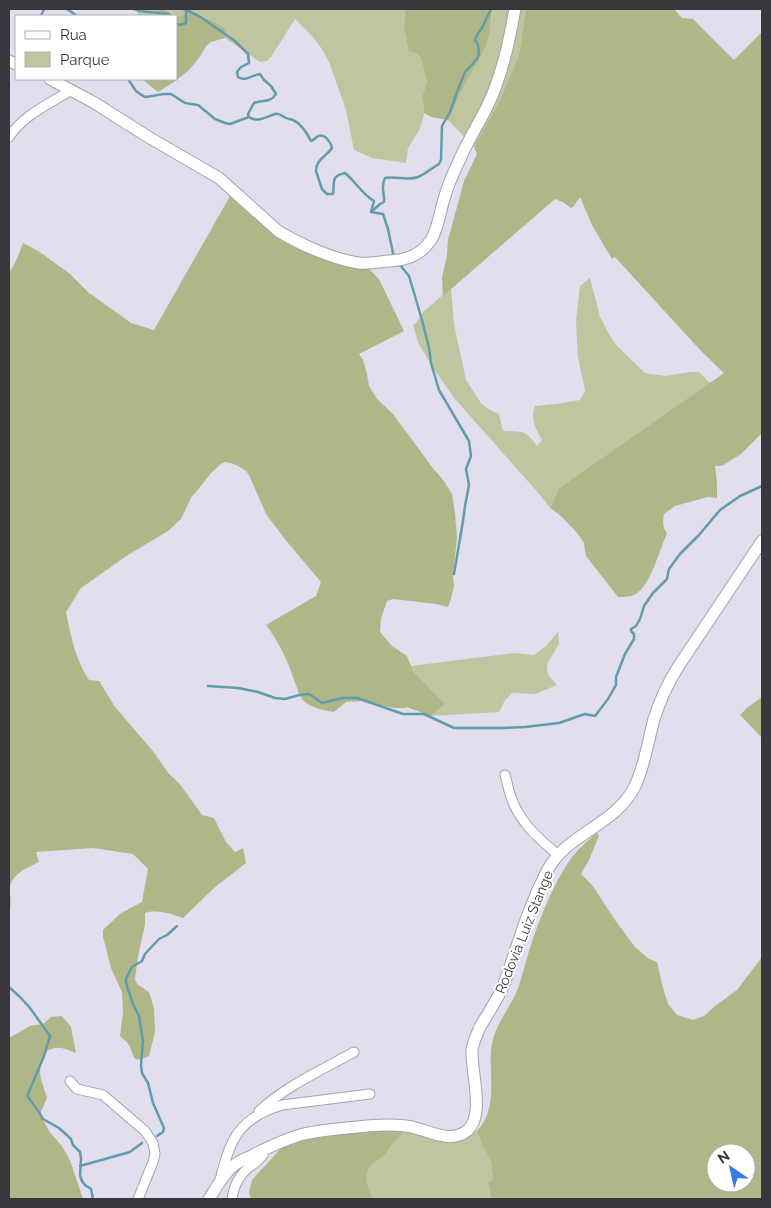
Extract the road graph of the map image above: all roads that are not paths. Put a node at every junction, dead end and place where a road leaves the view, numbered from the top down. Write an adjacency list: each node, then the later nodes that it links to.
1 (515, 9): 3 (street)
2 (52, 80): 3 (street)
3 (71, 90): 4 (street)
4 (9, 137)
5 (762, 541): 7 (street, Rodovia Luiz Stange)
6 (505, 775): 7 (street)
7 (558, 855): 12 (street, Rodovia Luiz Stange)
8 (354, 1052): 11 (street)
9 (70, 1081): 14 (street)
10 (370, 1094): 11 (street)
11 (254, 1117): 13 (street)
12 (261, 1151): 13 (street, Rodovia Luiz Stange); 16 (street)
13 (219, 1183): 15 (street, Rodovia Luiz Stange)
14 (138, 1199)
15 (210, 1199)
16 (232, 1199)

